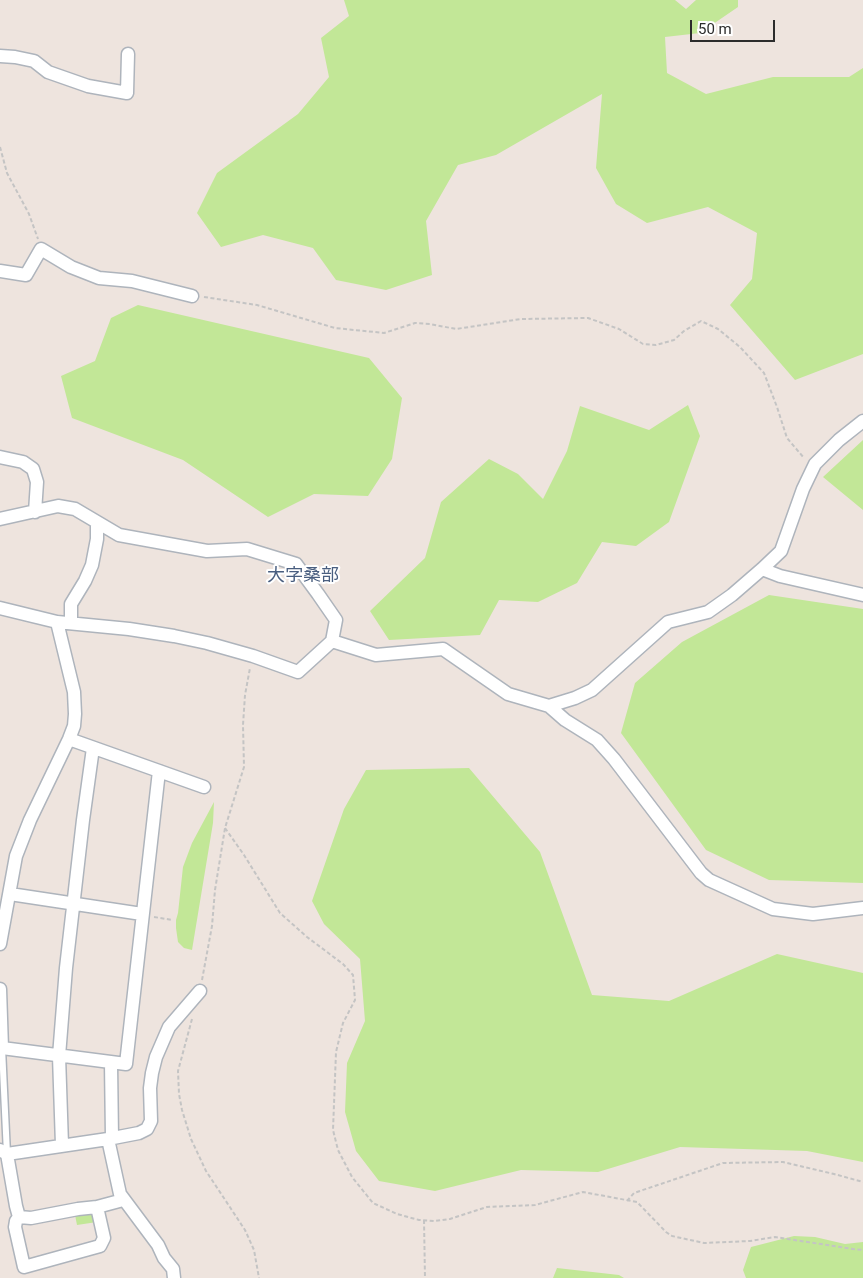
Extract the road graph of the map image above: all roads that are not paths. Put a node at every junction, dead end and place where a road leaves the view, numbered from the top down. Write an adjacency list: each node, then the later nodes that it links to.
1 (128, 54): 2 (street)
2 (0, 56)
3 (0, 271): 4 (street)
4 (192, 296)
5 (863, 421): 10 (street)
6 (0, 458): 7 (street)
7 (35, 512): 8 (street); 9 (street)
8 (0, 519)
9 (97, 522): 14 (street); 15 (street)
10 (762, 569): 11 (street); 16 (street)
11 (863, 594)
12 (0, 608): 13 (street)
13 (57, 622): 14 (street); 17 (street)
14 (71, 623): 15 (street)
15 (332, 641): 16 (street)
16 (549, 706): 23 (street)
17 (69, 739): 18 (street); 21 (street)
18 (93, 748): 19 (street); 22 (street)
19 (159, 771): 20 (street); 24 (street)
20 (204, 787)
21 (10, 894): 22 (street); 25 (street)
22 (74, 904): 24 (street); 29 (street)
23 (863, 908)
24 (142, 914): 30 (street)
25 (0, 944)
26 (0, 989): 28 (street)
27 (200, 991): 31 (street)
28 (2, 1048): 29 (street); 33 (lane)
29 (58, 1056): 30 (street); 32 (street)
30 (111, 1063): 31 (street)
31 (110, 1138): 32 (street); 34 (street)
32 (62, 1145): 33 (street)
33 (4, 1152): 36 (street)
34 (123, 1200): 35 (street); 37 (street)
35 (97, 1207): 36 (street); 36 (street)
36 (19, 1217)
37 (174, 1278)

